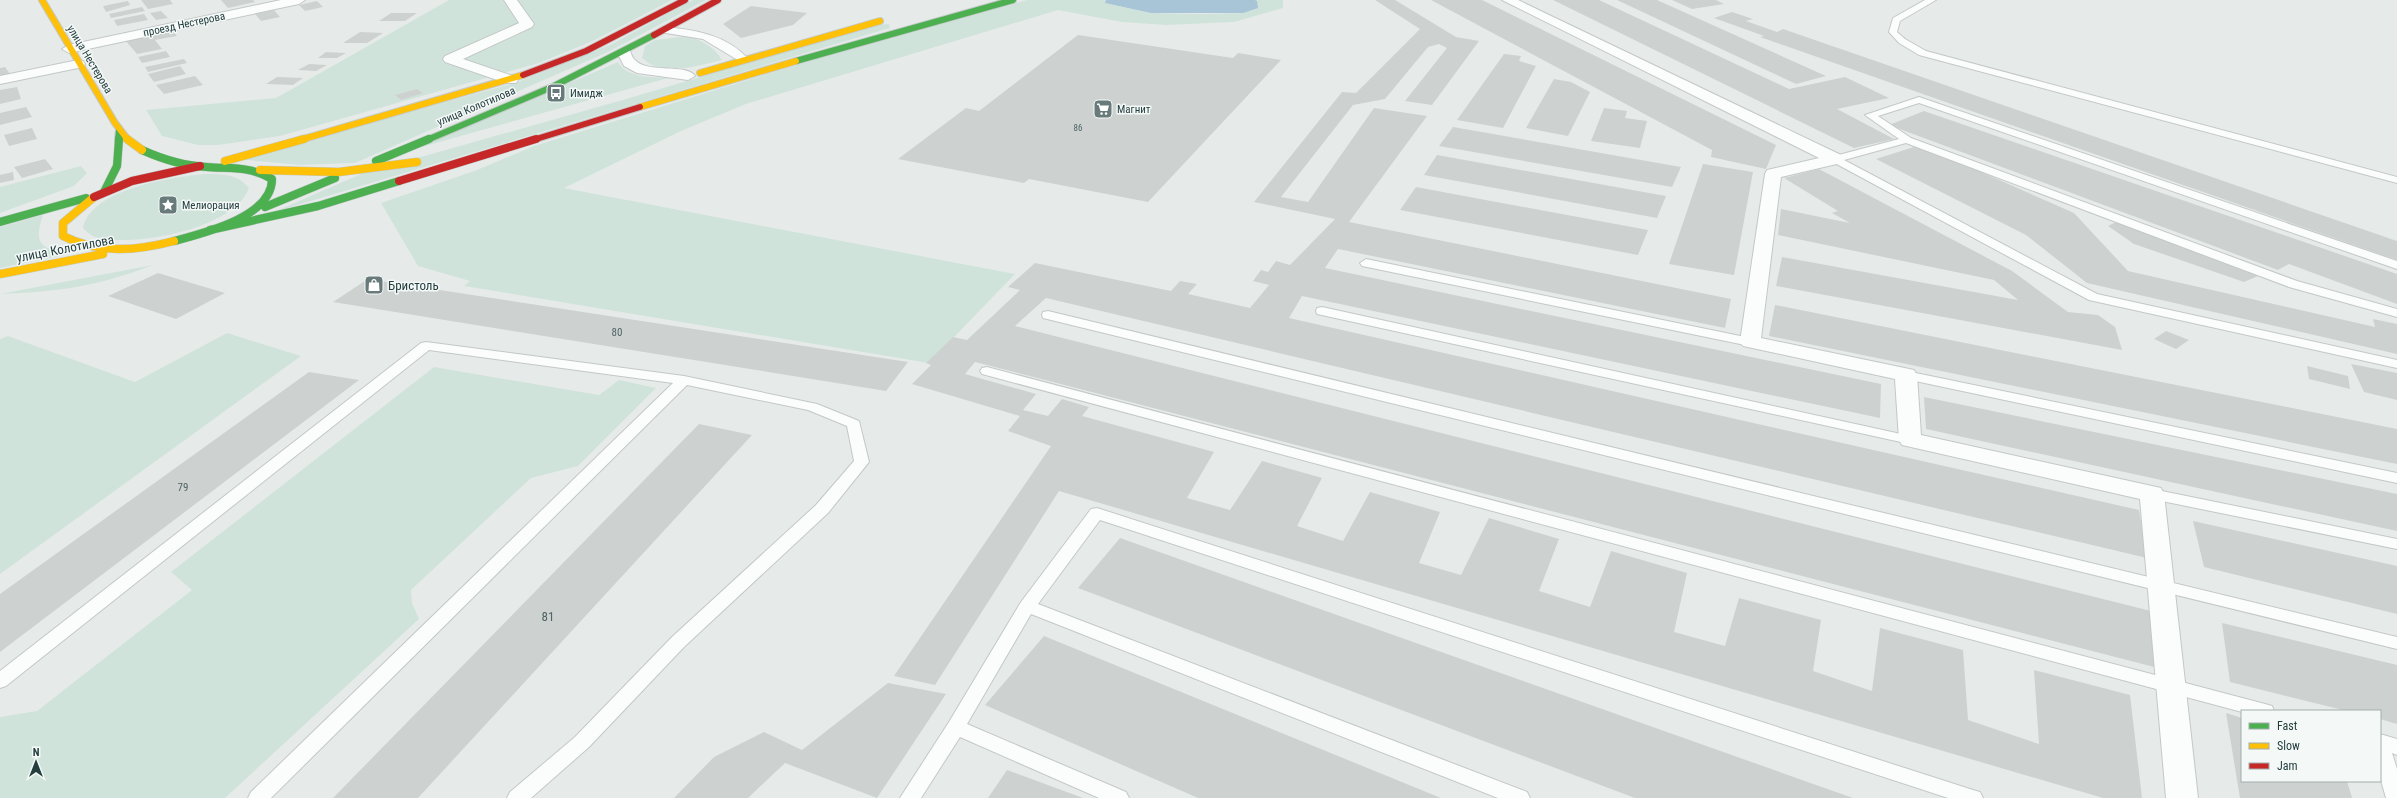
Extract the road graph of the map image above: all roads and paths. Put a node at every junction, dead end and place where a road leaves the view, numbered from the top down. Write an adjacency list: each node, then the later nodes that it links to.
1 (42, 0): 11 (main road, улица Нестерова)
2 (299, 0): 11 (street, проезд Нестерова)
3 (510, 0): 17 (street)
4 (685, 0): 17 (main road, улица Колотилова)
5 (718, 0): 10 (main road, улица Колотилова)
6 (1013, 0): 30 (main road)
7 (1508, 0): 21 (street)
8 (1932, 0): 26 (lane)
9 (892, 18): 13 (main road)
10 (663, 30): 12 (main road, улица Колотилова); 13 (lane)
11 (69, 49): 14 (main road, улица Нестерова)
12 (624, 52): 15 (street); 25 (main road, улица Колотилова)
13 (744, 60): 15 (main road)
14 (78, 64): 16 (street); 19 (main road, улица Нестерова)
15 (688, 76): 18 (main road)
16 (0, 80)
17 (511, 80): 23 (main road, улица Колотилова)
18 (666, 84)
19 (119, 130): 23 (main road, улица Нестерова); 27 (main road)
20 (1907, 140): 21 (lane); 33 (lane); 36 (lane)
21 (1835, 159): 38 (street); 39 (lane)
22 (426, 160): 25 (main road)
23 (203, 166): 24 (main road, улица Колотилова); 27 (main road, улица Колотилова)
24 (260, 170): 25 (main road); 28 (main road, улица Колотилова)
25 (346, 174): 28 (main road, улица Колотилова)
26 (2397, 180)
27 (100, 194): 29 (main road, улица Колотилова); 31 (main road, улица Колотилова)
28 (237, 219): 30 (main road, улица Колотилова)
29 (0, 222)
30 (210, 230): 31 (main road, улица Колотилова)
31 (134, 248): 34 (main road, улица Колотилова)
32 (1366, 263): 38 (lane)
33 (2397, 265)
34 (0, 274)
35 (1322, 311): 43 (lane)
36 (2397, 314)
37 (1048, 315): 47 (lane)
38 (1750, 342): 41 (street)
39 (2397, 364)
40 (986, 371): 51 (lane)
41 (1906, 374): 43 (street); 44 (lane)
42 (684, 380): 50 (lane); 57 (lane); 58 (lane)
43 (1910, 440): 45 (street)
44 (2397, 478)
45 (2152, 494): 46 (lane); 47 (street)
46 (2397, 544)
47 (2161, 587): 49 (lane); 51 (street)
48 (1027, 606): 53 (lane); 61 (lane); 62 (lane)
49 (2397, 643)
50 (0, 681)
51 (2171, 686): 52 (lane); 63 (street)
52 (2261, 710)
53 (956, 727): 59 (lane); 60 (lane)
54 (2381, 743): 56 (lane)
55 (2381, 746): 64 (lane)
56 (2397, 747)
57 (258, 798)
58 (517, 798)
59 (910, 798)
60 (1119, 798)
61 (1520, 798)
62 (1973, 798)
63 (2182, 798)
64 (2396, 798)

